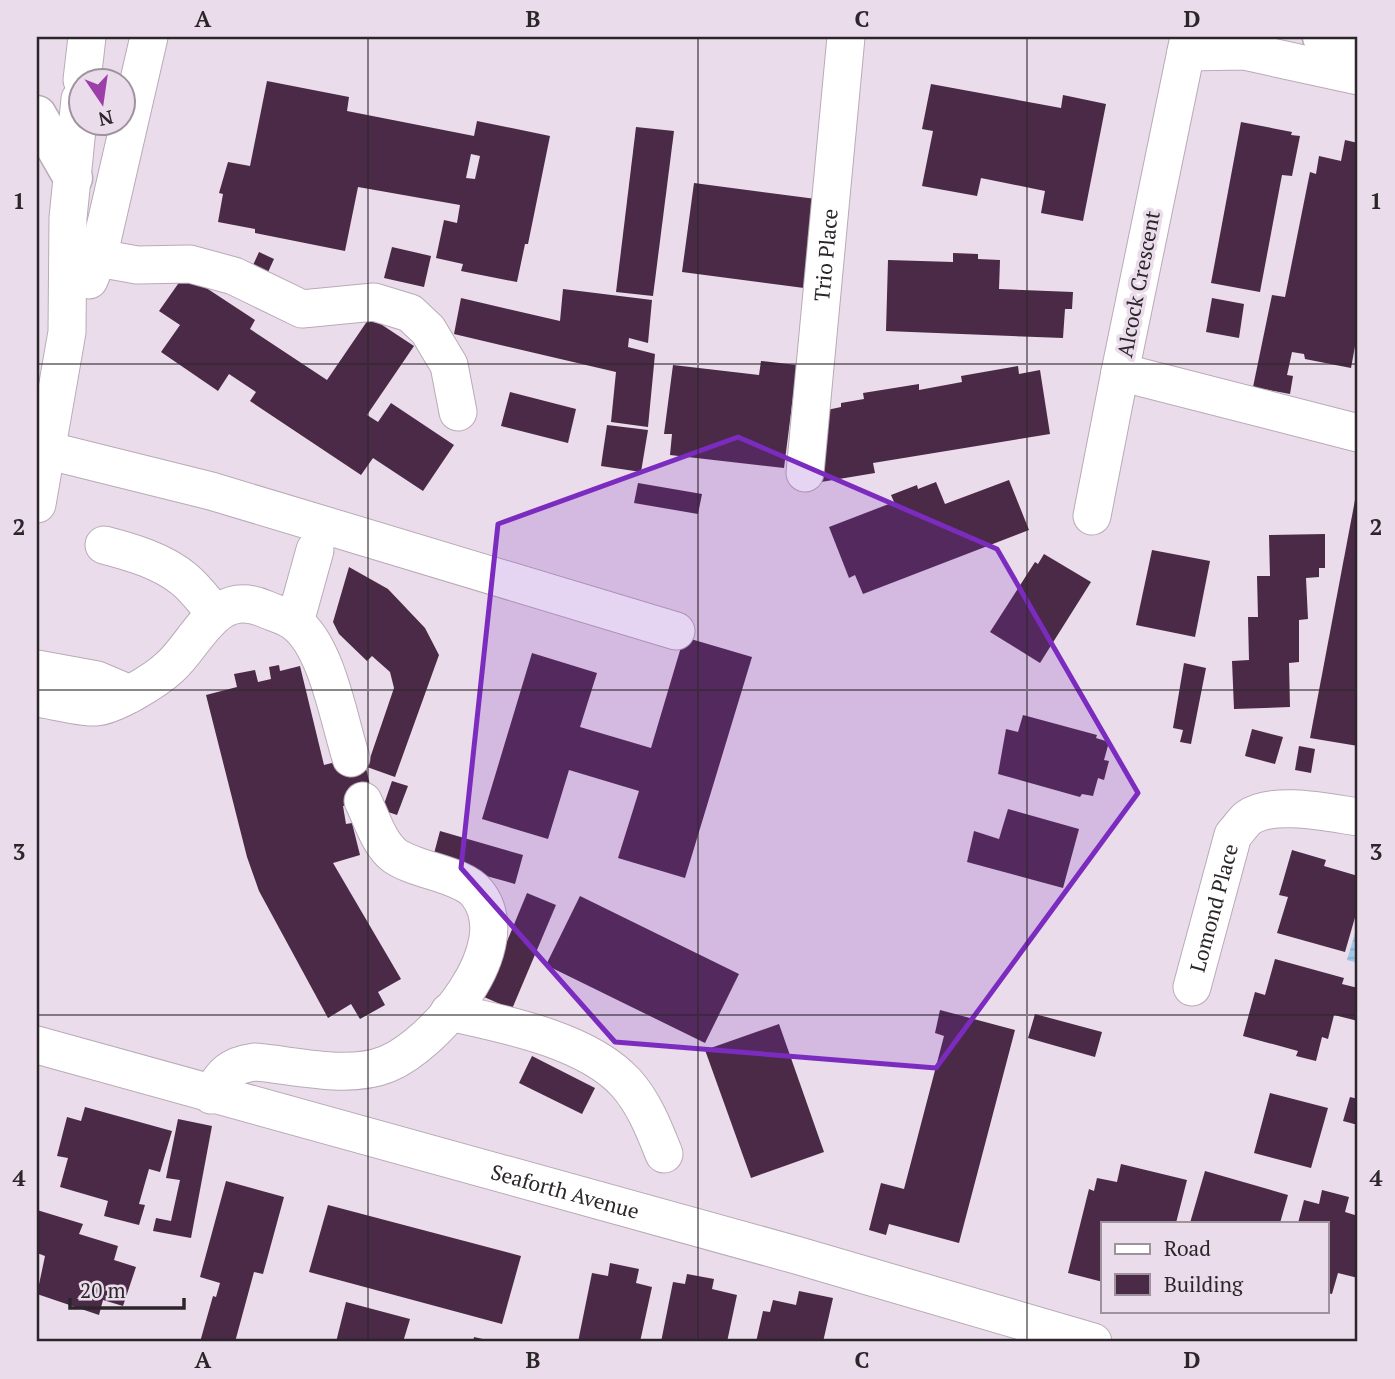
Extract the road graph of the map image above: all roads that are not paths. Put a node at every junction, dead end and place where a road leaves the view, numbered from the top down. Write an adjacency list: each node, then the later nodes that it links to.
1 (87, 37): 7 (street)
2 (149, 37): 12 (street)
3 (846, 37): 18 (street, Trio Place)
4 (1322, 37): 5 (main road)
5 (1358, 38)
6 (1187, 44): 8 (street); 14 (street, Alcock Crescent)
7 (84, 66)
8 (1358, 76)
9 (37, 116): 11 (main road)
10 (77, 136): 11 (street)
11 (73, 178): 13 (street)
12 (98, 258): 13 (street); 15 (street)
13 (67, 332): 17 (street)
14 (1120, 372): 16 (street, Alcock Crescent); 20 (street)
15 (458, 412)
16 (1358, 433)
17 (46, 450): 19 (street); 25 (street)
18 (805, 473)
19 (37, 505)
20 (1092, 516)
21 (104, 545): 23 (street)
22 (315, 550): 24 (street)
23 (215, 613): 24 (street); 27 (street)
24 (295, 622): 29 (street)
25 (676, 631)
26 (37, 669): 27 (street)
27 (130, 694): 28 (street)
28 (37, 698)
29 (351, 758)
30 (363, 801): 33 (street)
31 (1358, 817): 32 (street, Lomond Place)
32 (1192, 987)
33 (449, 1012): 35 (street); 36 (street)
34 (37, 1045): 35 (street, Seaforth Avenue)
35 (211, 1095): 37 (street, Seaforth Avenue)
36 (664, 1154)
37 (1093, 1342)

